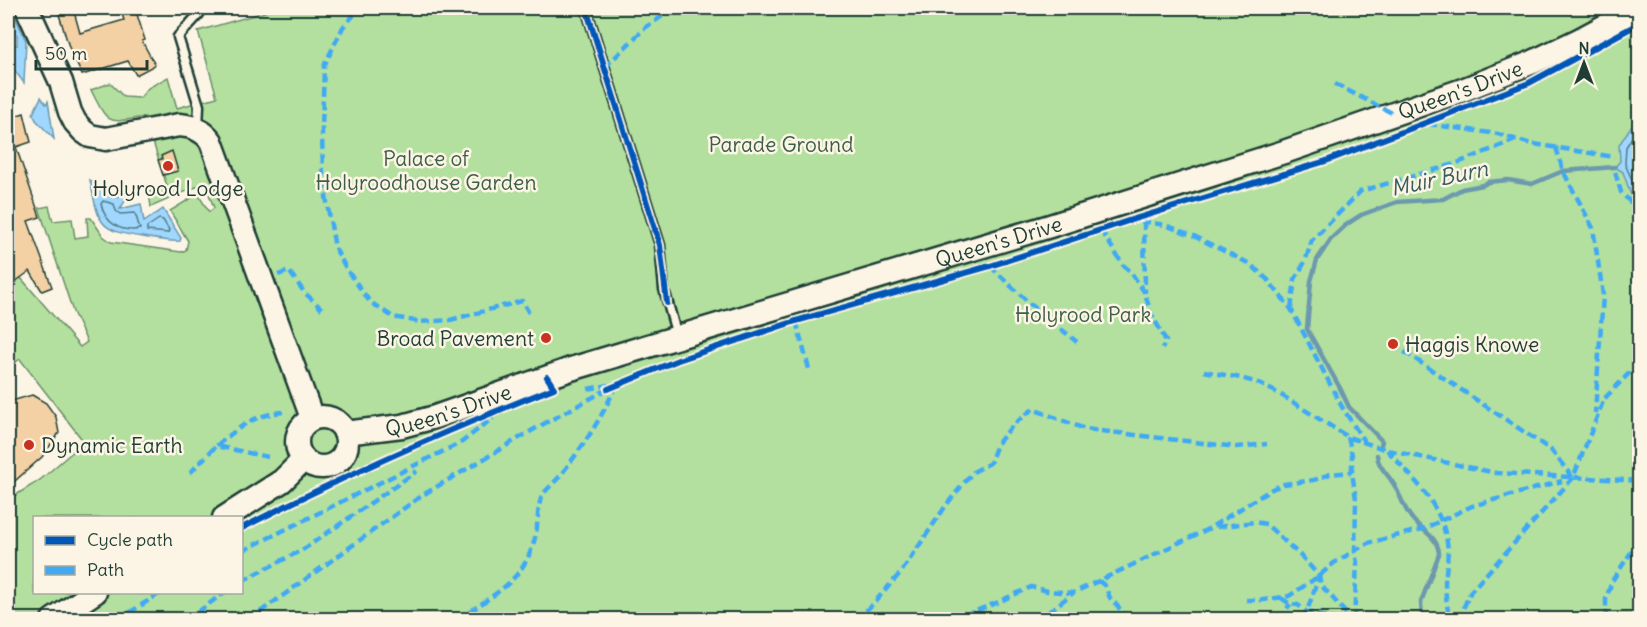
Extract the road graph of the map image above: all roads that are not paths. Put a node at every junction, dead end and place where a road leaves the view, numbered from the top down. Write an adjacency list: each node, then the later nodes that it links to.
1 (27, 8): 5 (street)
2 (202, 8): 5 (lane)
3 (586, 8): 6 (lane)
4 (1639, 8): 6 (street, Queen's Drive)
5 (198, 129): 7 (street)
6 (677, 338): 8 (street, Queen's Drive)
7 (312, 418): 8 (street); 9 (street)
8 (345, 433): 9 (street)
9 (303, 460): 10 (street)
10 (227, 516)
11 (92, 594): 12 (street)
12 (53, 620)

